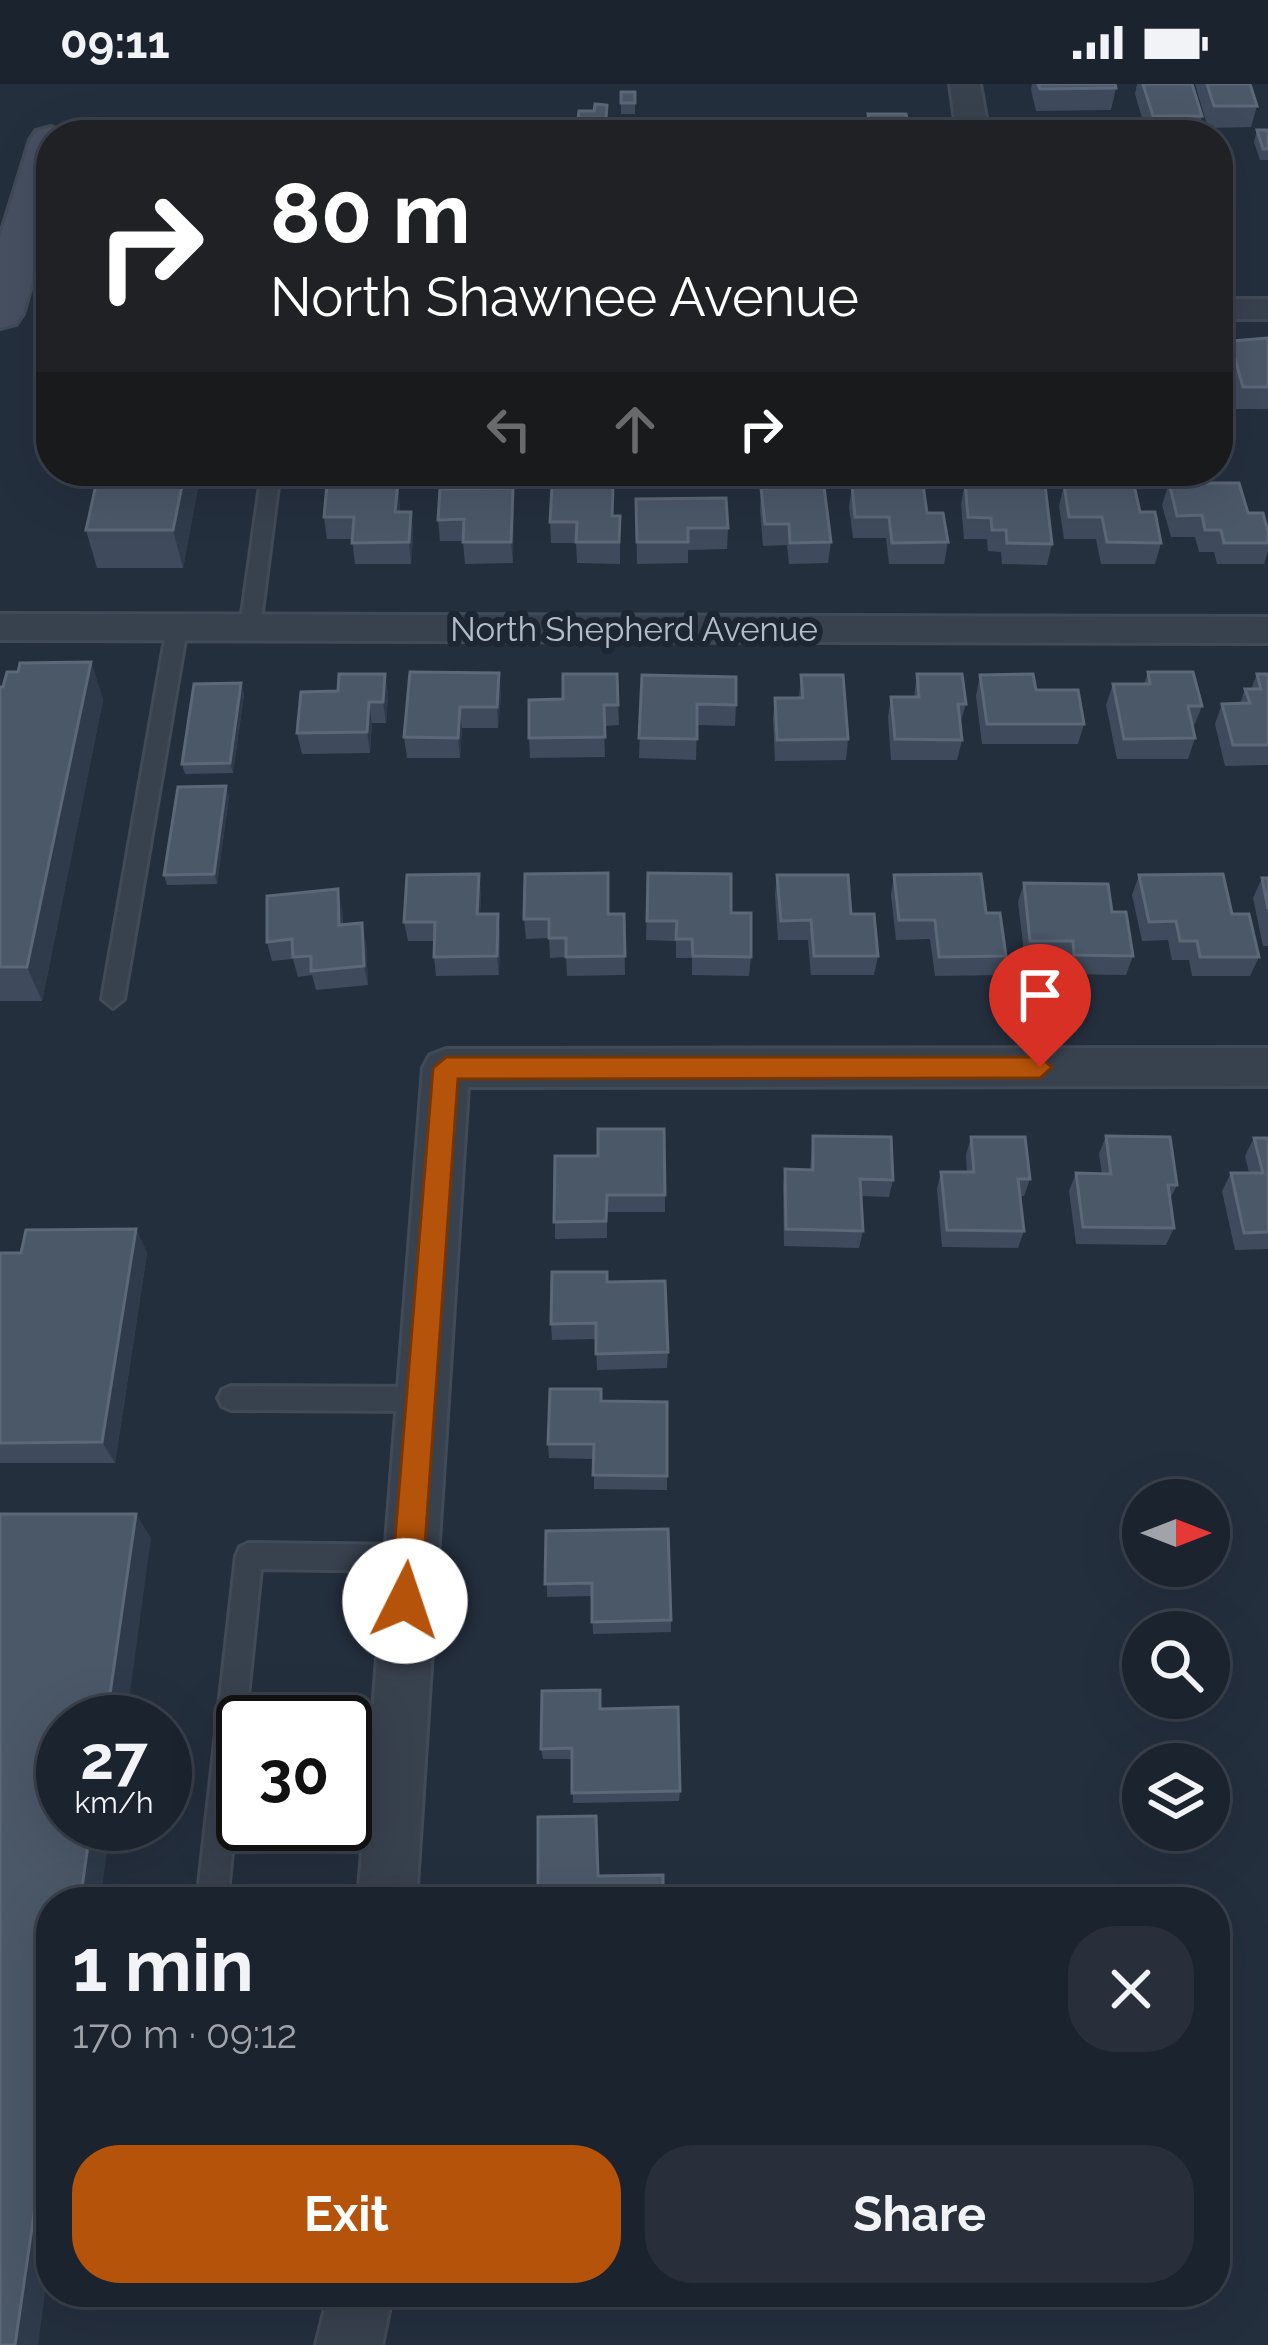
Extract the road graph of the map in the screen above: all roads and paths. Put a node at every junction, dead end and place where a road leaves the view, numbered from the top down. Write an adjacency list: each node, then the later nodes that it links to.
1 (965, 84): 2 (street)
2 (971, 120)
3 (36, 190): 6 (main road)
4 (1233, 309): 5 (street)
5 (1268, 309)
6 (0, 314)
7 (269, 486): 10 (lane)
8 (0, 627): 9 (street, North Shepherd Avenue)
9 (177, 628): 10 (street, North Shepherd Avenue); 12 (lane)
10 (250, 628): 11 (street, North Shepherd Avenue)
11 (1268, 631)
12 (113, 999)
13 (1268, 1067): 15 (street)
14 (231, 1398): 15 (lane)
15 (420, 1399): 16 (street)
16 (408, 1558): 17 (lane); 18 (street)
17 (214, 1887)
18 (388, 1887)
19 (358, 2307): 20 (street)
20 (349, 2345)

